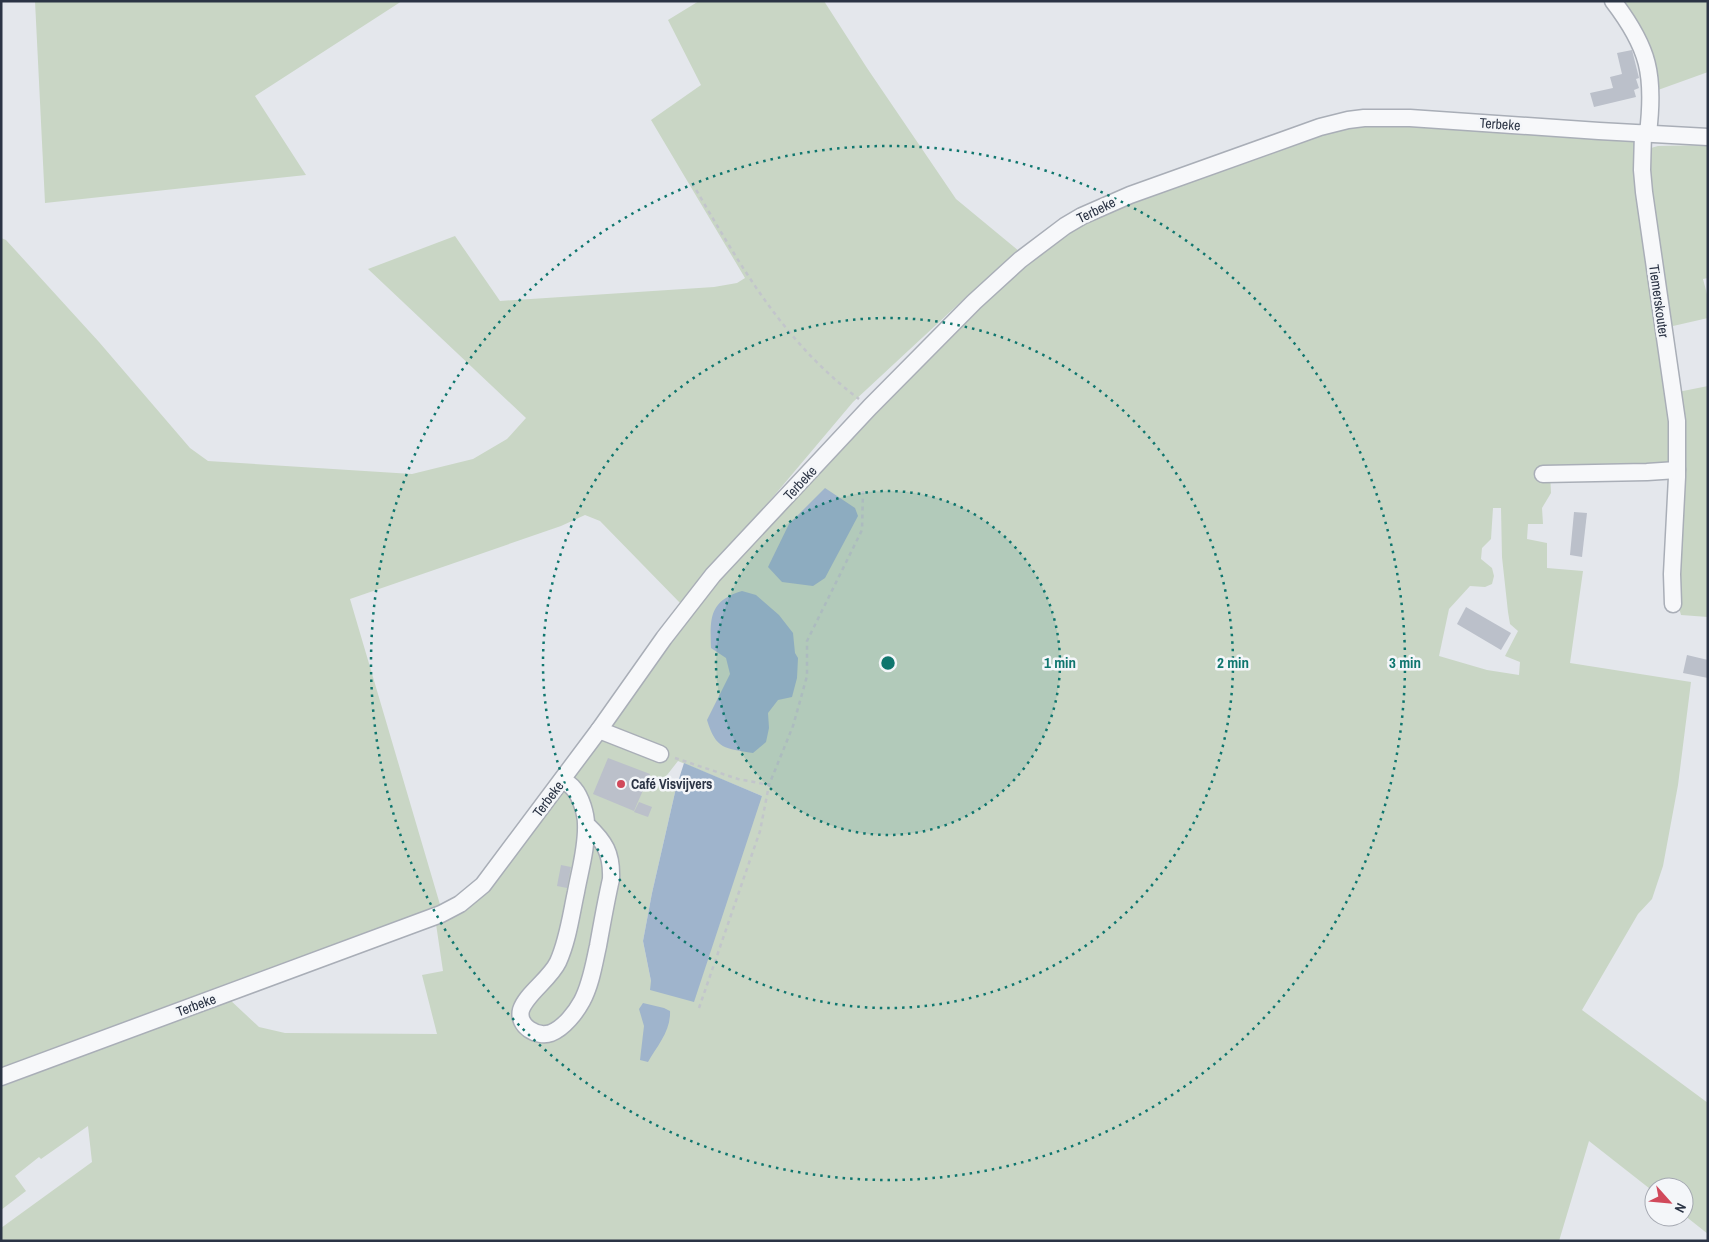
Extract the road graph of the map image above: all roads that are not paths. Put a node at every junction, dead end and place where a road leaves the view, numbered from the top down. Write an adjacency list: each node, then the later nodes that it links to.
1 (1613, 1): 2 (street, Tiemerskouter)
2 (1645, 133): 3 (street, Terbeke); 4 (street, Tiemerskouter); 7 (street, Terbeke)
3 (1708, 137)
4 (1677, 470): 5 (street); 6 (street, Tiemerskouter)
5 (1543, 474)
6 (1673, 604)
7 (599, 730): 8 (street); 9 (street, Terbeke)
8 (660, 754)
9 (562, 780): 10 (street); 11 (street, Terbeke)
10 (586, 824): 10 (street)
11 (1, 1077)

